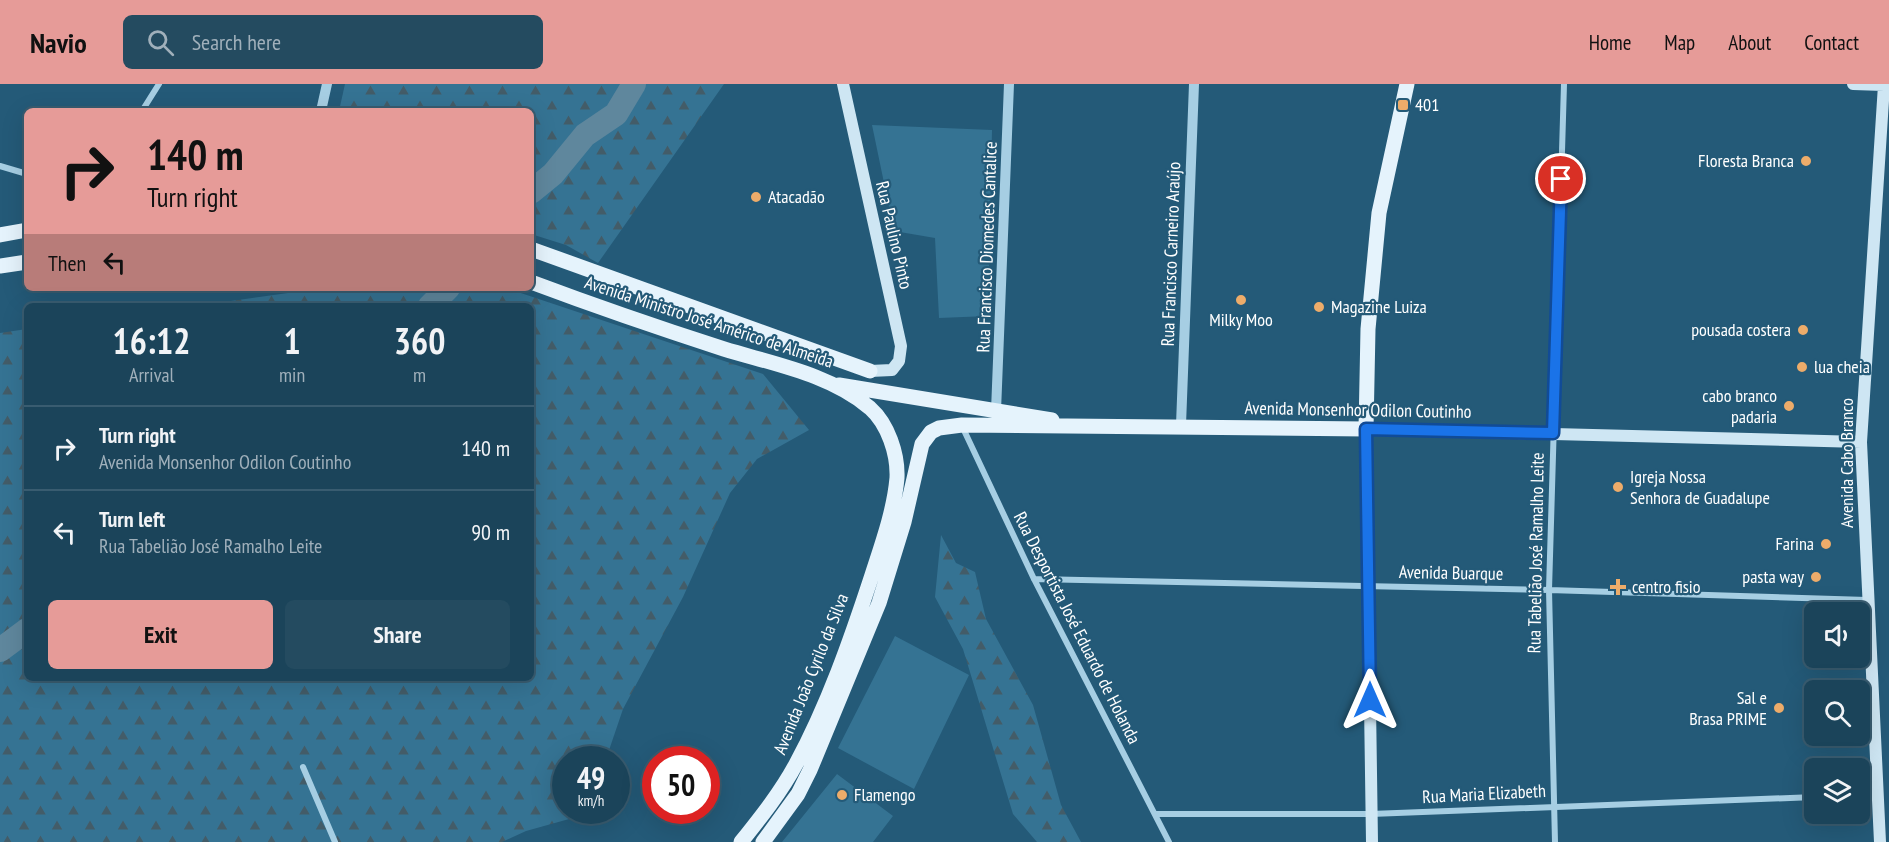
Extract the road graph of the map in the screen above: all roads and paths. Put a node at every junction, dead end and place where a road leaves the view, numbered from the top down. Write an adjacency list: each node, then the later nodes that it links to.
1 (159, 84): 10 (street)
2 (327, 84): 11 (street)
3 (843, 84): 20 (main road, Rua Paulino Pinto)
4 (1009, 84): 23 (street, Rua Francisco Diomedes Cantalice)
5 (1194, 84): 25 (street, Rua Francisco Carneiro Araújo)
6 (1407, 84): 27 (main road)
7 (1564, 84): 28 (street, Rua Tabelião José Ramalho Leite)
8 (1853, 84): 9 (main road)
9 (1884, 85): 29 (main road, Avenida Cabo Branco)
10 (144, 108)
11 (322, 108)
12 (0, 166): 13 (street)
13 (24, 173)
14 (24, 231): 15 (main road)
15 (0, 235)
16 (534, 250): 20 (main road, Avenida Ministro José Américo de Almeida)
17 (24, 262): 18 (main road)
18 (0, 266)
19 (534, 283): 21 (main road, Avenida Ministro José Américo de Almeida)
20 (870, 371)
21 (833, 384): 22 (main road, Avenida Ministro José Américo de Almeida); 23 (main road)
22 (870, 408): 43 (main road, Avenida João Cyrilo da Silva)
23 (996, 411): 26 (main road)
24 (962, 425): 26 (main road, Avenida Monsenhor Odilon Coutinho); 30 (main road, Avenida Monsenhor Odilon Coutinho); 31 (street, Rua Desportista José Eduardo de Holanda)
25 (1181, 425): 26 (main road, Avenida Monsenhor Odilon Coutinho); 27 (main road, Avenida Monsenhor Odilon Coutinho)
26 (1091, 426)
27 (1366, 429): 28 (main road, Avenida Monsenhor Odilon Coutinho); 32 (main road)
28 (1553, 433): 29 (main road, Avenida Monsenhor Odilon Coutinho); 33 (street, Rua Tabelião José Ramalho Leite)
29 (1861, 442): 34 (main road, Avenida Cabo Branco)
30 (922, 444): 44 (main road, Avenida João Cyrilo da Silva)
31 (1034, 579): 32 (street, Avenida Buarque); 40 (street, Rua Desportista José Eduardo de Holanda)
32 (1369, 586): 33 (street, Avenida Buarque); 41 (main road)
33 (1549, 590): 34 (street, Avenida Buarque); 39 (street, Rua Tabelião José Ramalho Leite)
34 (1867, 600): 37 (main road, Avenida Cabo Branco)
35 (303, 767): 42 (street)
36 (1870, 795): 37 (street)
37 (1876, 795): 48 (main road, Avenida Cabo Branco)
38 (1804, 797): 39 (street, Rua Maria Elizabeth)
39 (1553, 805): 41 (street, Rua Maria Elizabeth); 47 (street, Rua Tabelião José Ramalho Leite)
40 (1155, 814): 41 (street, Rua Maria Elizabeth); 45 (street, Rua Desportista José Eduardo de Holanda)
41 (1371, 814): 46 (main road)
42 (335, 842)
43 (741, 842)
44 (763, 842)
45 (1169, 842)
46 (1372, 842)
47 (1555, 842)
48 (1880, 842)

